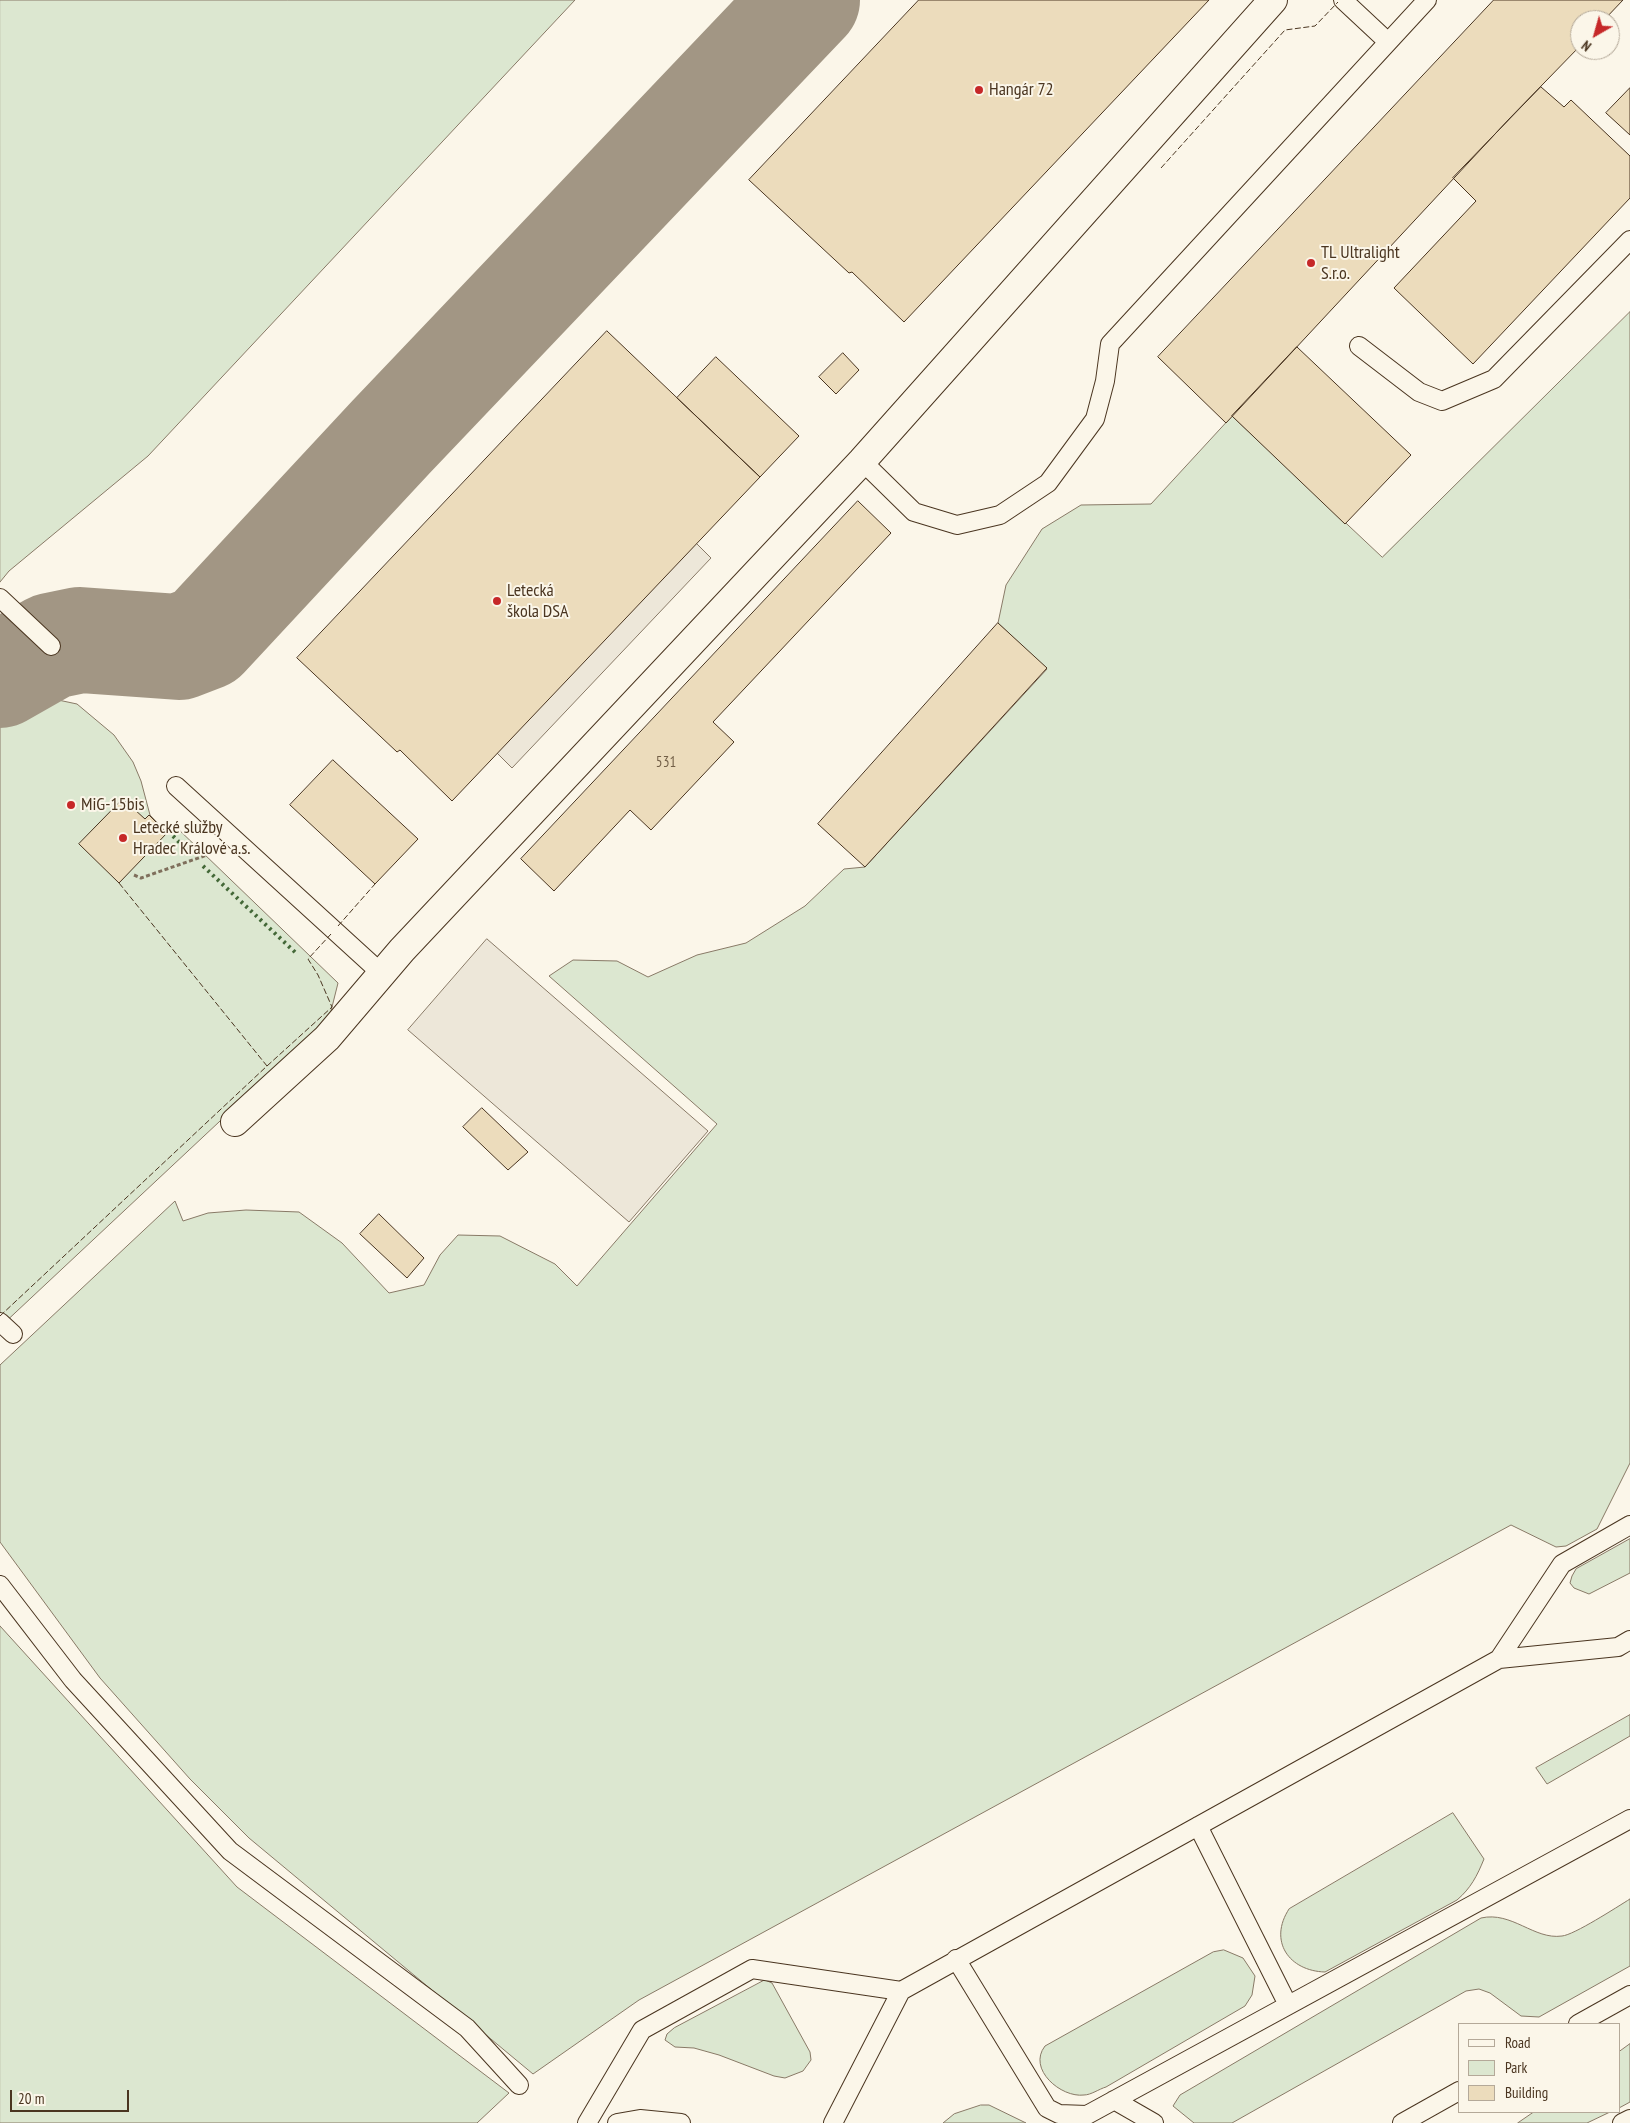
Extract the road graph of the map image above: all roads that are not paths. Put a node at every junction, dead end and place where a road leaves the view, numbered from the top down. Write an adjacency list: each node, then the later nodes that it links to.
1 (1273, 0): 7 (street)
2 (1343, 0): 4 (lane)
3 (1427, 0): 4 (lane)
4 (1388, 42): 7 (lane)
5 (1630, 240): 6 (lane)
6 (1359, 346)
7 (862, 461): 11 (street)
8 (0, 598): 9 (lane)
9 (51, 646)
10 (176, 786): 11 (lane)
11 (381, 973): 12 (street)
12 (235, 1122)
13 (0, 1322): 14 (lane)
14 (13, 1334)
15 (1630, 1525): 18 (lane)
16 (0, 1585): 26 (lane)
17 (1630, 1640): 18 (lane)
18 (1500, 1659): 20 (lane)
19 (1630, 1819): 24 (lane)
20 (1198, 1826): 21 (lane); 24 (lane)
21 (956, 1959): 22 (lane); 28 (lane)
22 (901, 1991): 30 (lane); 33 (lane)
23 (1630, 1995): 25 (lane)
24 (1288, 2005): 28 (lane)
25 (1580, 2023)
26 (519, 2085)
27 (1458, 2092): 35 (lane)
28 (1114, 2100): 34 (lane)
29 (1630, 2119): 36 (lane)
30 (588, 2123)
31 (617, 2123): 32 (lane)
32 (681, 2123)
33 (833, 2123)
34 (1154, 2123)
35 (1402, 2123)
36 (1622, 2123)

